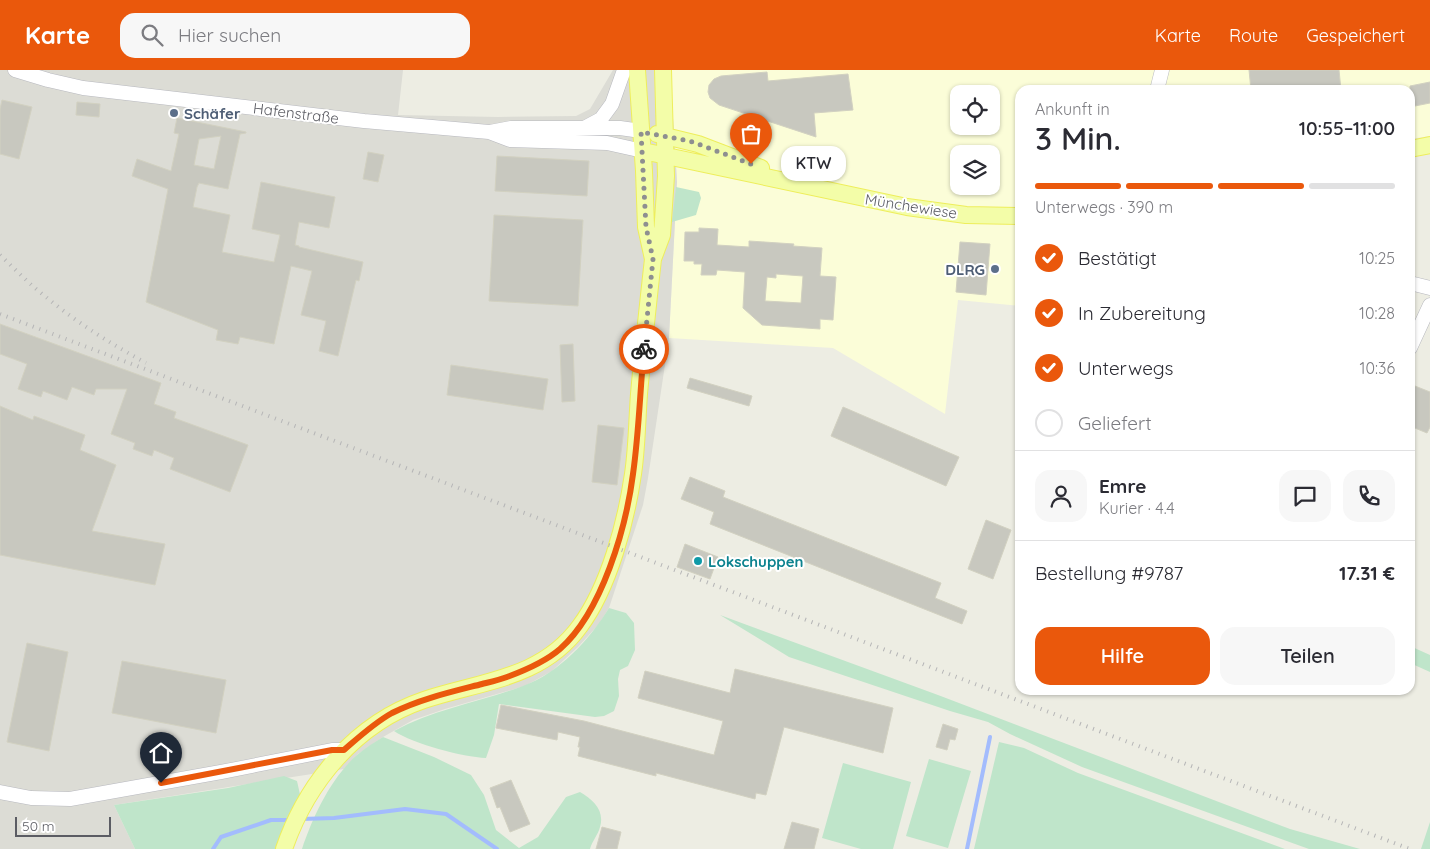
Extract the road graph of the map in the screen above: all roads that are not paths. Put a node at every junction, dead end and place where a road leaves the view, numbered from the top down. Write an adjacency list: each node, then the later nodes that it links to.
1 (15, 70): 8 (street, Hafenstraße)
2 (624, 70): 7 (street)
3 (637, 70): 9 (main road)
4 (663, 70): 10 (main road)
5 (1162, 70): 6 (street)
6 (1158, 85)
7 (583, 129): 8 (street, Hafenstraße); 9 (street, Hafenstraße)
8 (490, 132): 13 (street, Hafenstraße)
9 (641, 132): 10 (main road, Münchewiese); 13 (main road)
10 (666, 135): 14 (main road); 15 (main road, Münchewiese)
11 (1430, 145): 12 (main road)
12 (1415, 148)
13 (642, 151): 14 (main road, Münchewiese); 17 (main road)
14 (666, 156): 15 (main road, Münchewiese); 17 (main road)
15 (803, 185): 16 (main road, Münchewiese)
16 (1015, 216)
17 (653, 259): 22 (main road)
18 (1415, 284): 19 (street)
19 (1430, 288)
20 (1430, 305): 21 (street)
21 (1415, 337)
22 (344, 750): 23 (street); 24 (main road)
23 (0, 792)
24 (284, 849)

